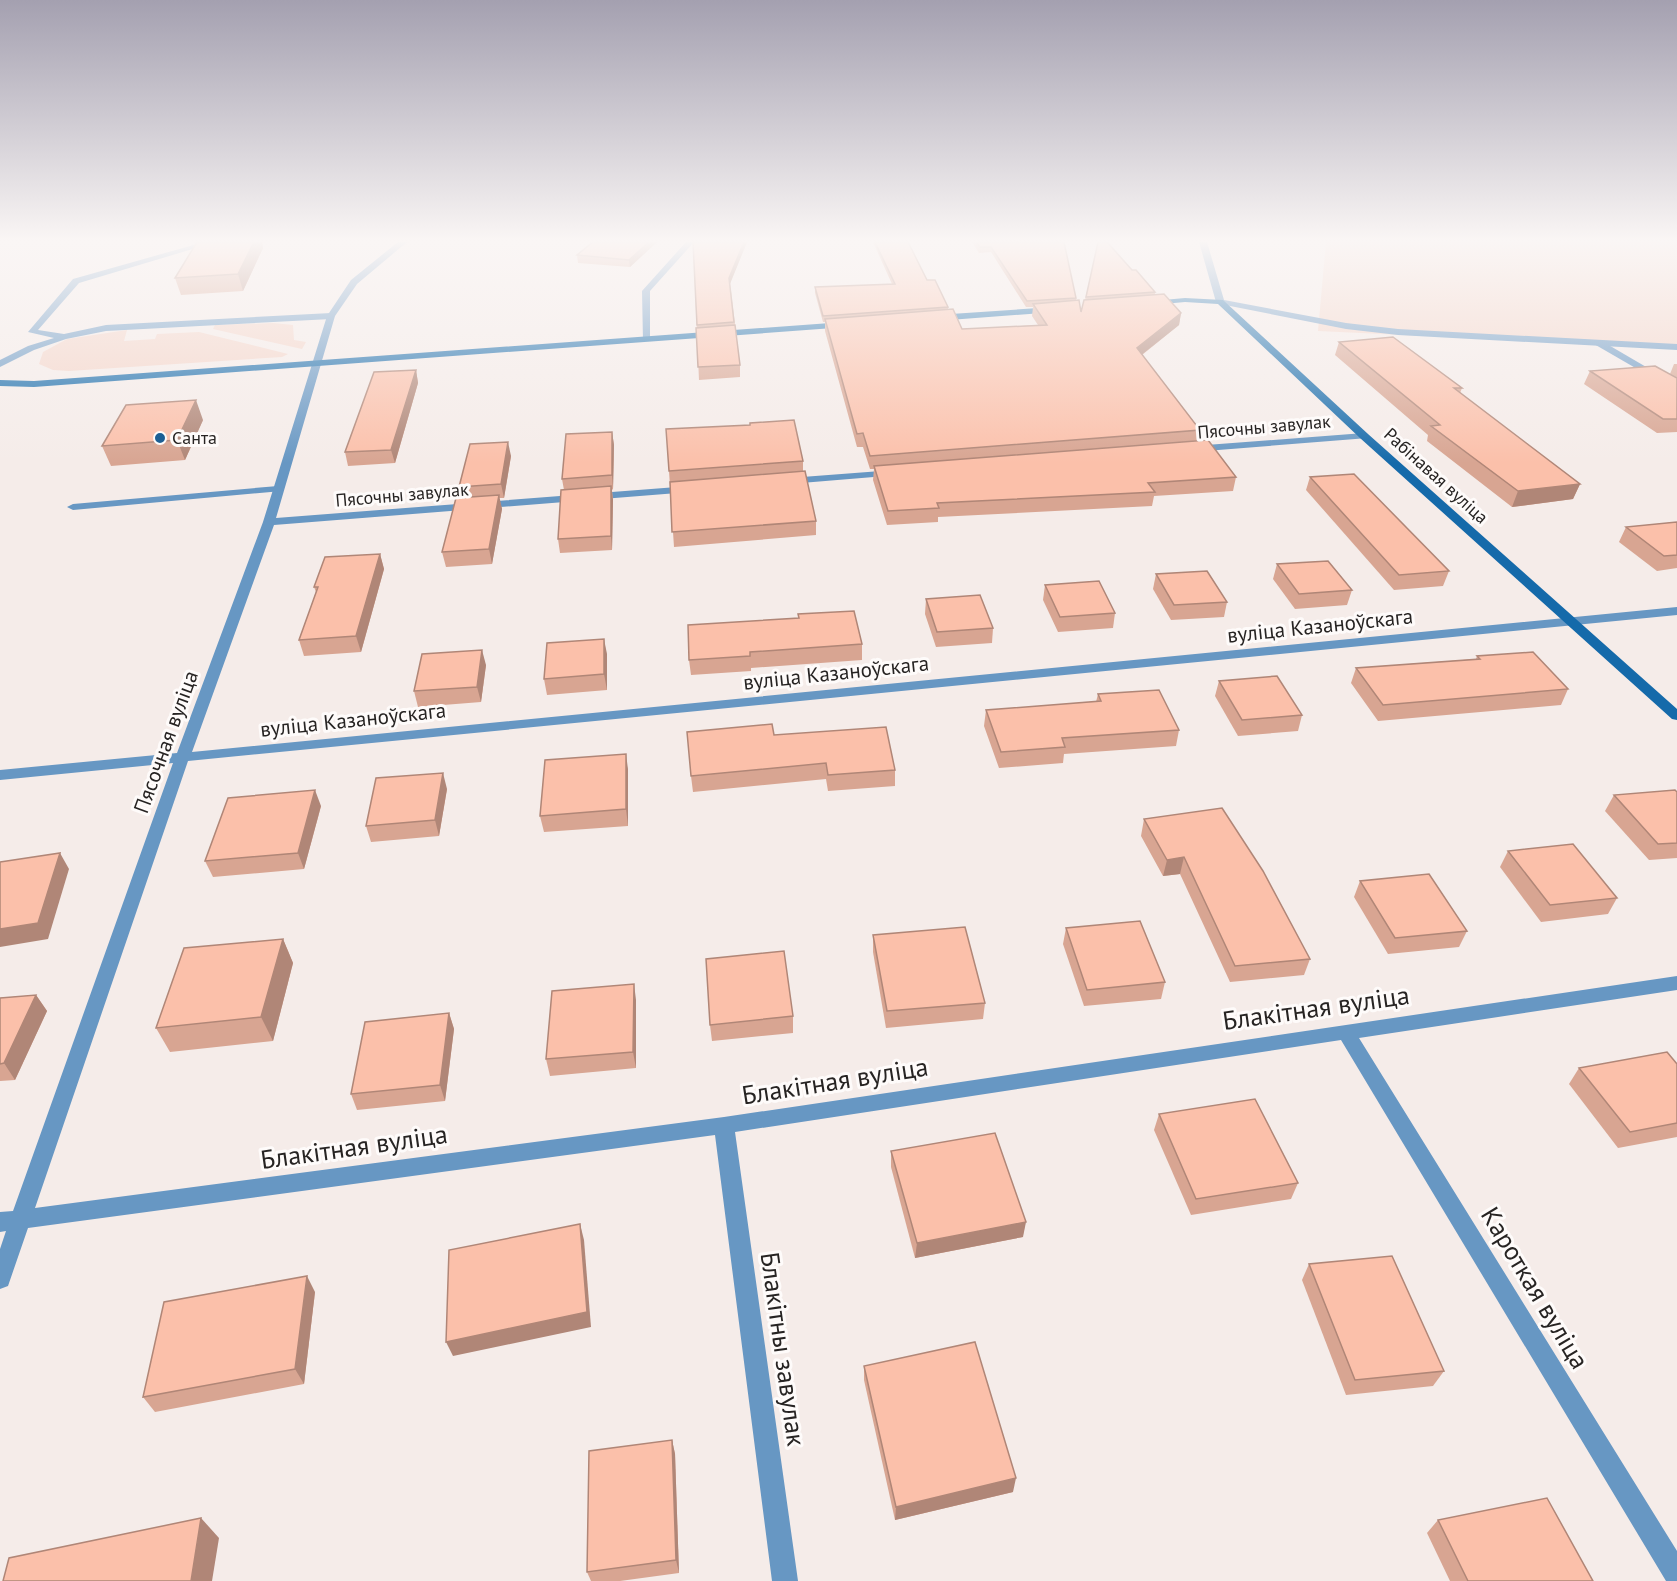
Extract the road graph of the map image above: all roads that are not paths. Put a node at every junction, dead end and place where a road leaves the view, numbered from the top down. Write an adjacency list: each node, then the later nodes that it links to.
1 (46, 316): 9 (street)
2 (331, 316): 9 (street); 14 (street, Пясочная вуліца)
3 (646, 316): 10 (street)
4 (972, 316): 7 (street)
5 (1235, 316): 17 (street, Рабінавая вуліца)
6 (1292, 316): 11 (street)
7 (927, 319)
8 (857, 324): 10 (street)
9 (64, 337): 13 (street)
10 (646, 339): 14 (street)
11 (1597, 342): 12 (street); 16 (street)
12 (1677, 346)
13 (3, 361)
14 (316, 364): 15 (street); 22 (street, Пясочная вуліца)
15 (0, 383)
16 (1677, 389)
17 (1364, 436): 18 (street, Пясочны завулак); 26 (street, Рабінавая вуліца)
18 (1186, 450)
19 (912, 471): 20 (street)
20 (781, 482)
21 (697, 488): 24 (street, Пясочны завулак)
22 (279, 489): 23 (street); 24 (street, Пясочная вуліца)
23 (73, 507)
24 (268, 522): 28 (street, Пясочная вуліца)
25 (1677, 611): 26 (street, вуліца Казаноўскага)
26 (1572, 622): 27 (street, Рабінавая вуліца); 28 (street, вуліца Казаноўскага)
27 (1677, 716)
28 (182, 758): 29 (street, вуліца Казаноўскага); 33 (street, Пясочная вуліца)
29 (0, 775)
30 (1677, 983): 31 (street, Блакітная вуліца)
31 (1345, 1031): 32 (street, Блакітная вуліца); 36 (street, Кароткая вуліца)
32 (724, 1125): 33 (street, Блакітная вуліца); 37 (street, Блакітны завулак)
33 (22, 1218): 34 (street, Блакітная вуліца); 35 (street, Пясочная вуліца)
34 (0, 1222)
35 (0, 1279)
36 (1677, 1575)
37 (785, 1581)

